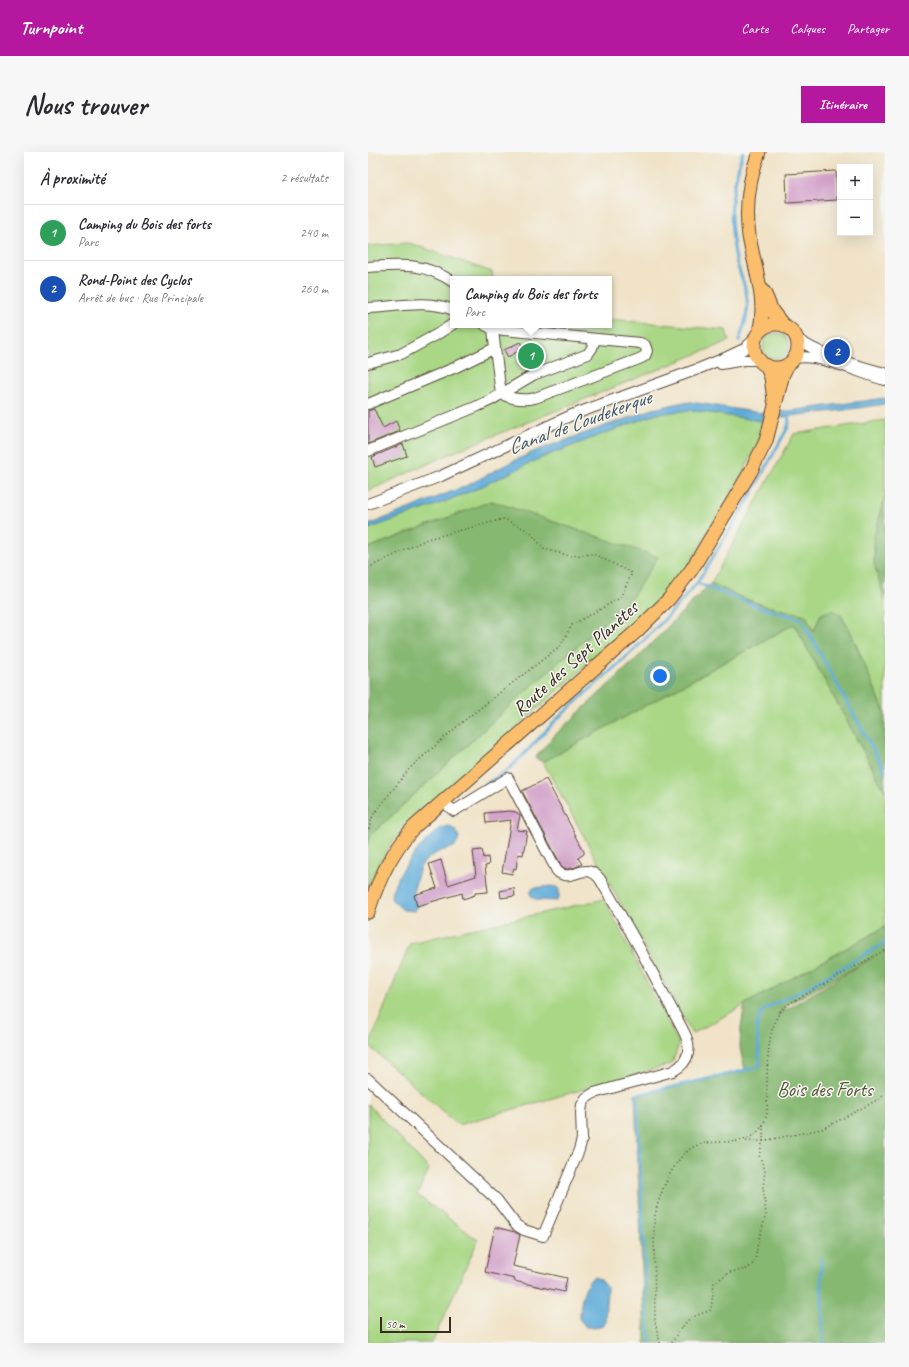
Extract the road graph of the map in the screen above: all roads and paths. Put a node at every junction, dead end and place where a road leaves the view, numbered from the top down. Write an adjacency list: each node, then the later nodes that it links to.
1 (759, 152): 3 (main road)
2 (368, 267): 4 (street)
3 (755, 267): 7 (main road); 11 (main road)
4 (450, 280)
5 (368, 308): 6 (street)
6 (450, 309)
7 (783, 325): 11 (main road); 13 (main road)
8 (450, 326): 16 (street)
9 (489, 328): 14 (street)
10 (499, 328): 12 (street)
11 (758, 335): 17 (main road); 18 (street)
12 (595, 338): 21 (street); 21 (street)
13 (796, 338): 15 (main road); 19 (street)
14 (495, 348): 21 (street); 22 (street)
15 (791, 361): 17 (main road); 20 (street); 23 (main road, Route des Sept Planètes)
16 (368, 363)
17 (764, 363): 18 (street); 23 (main road, Route des Sept Planètes)
18 (698, 369): 25 (street)
19 (885, 372)
20 (885, 380)
21 (501, 394): 24 (street)
22 (368, 404)
23 (774, 408): 27 (main road, Route des Sept Planètes)
24 (368, 451)
25 (368, 504)
26 (368, 568): 28 (path)
27 (442, 801): 29 (main road, Route des Sept Planètes); 31 (street)
28 (368, 832)
29 (368, 912)
30 (885, 950): 33 (path)
31 (368, 1079)
32 (885, 1094): 35 (path)
33 (764, 1124): 34 (path); 35 (path)
34 (740, 1141): 35 (path); 36 (path)
35 (764, 1141): 37 (path)
36 (660, 1343)
37 (672, 1343)

